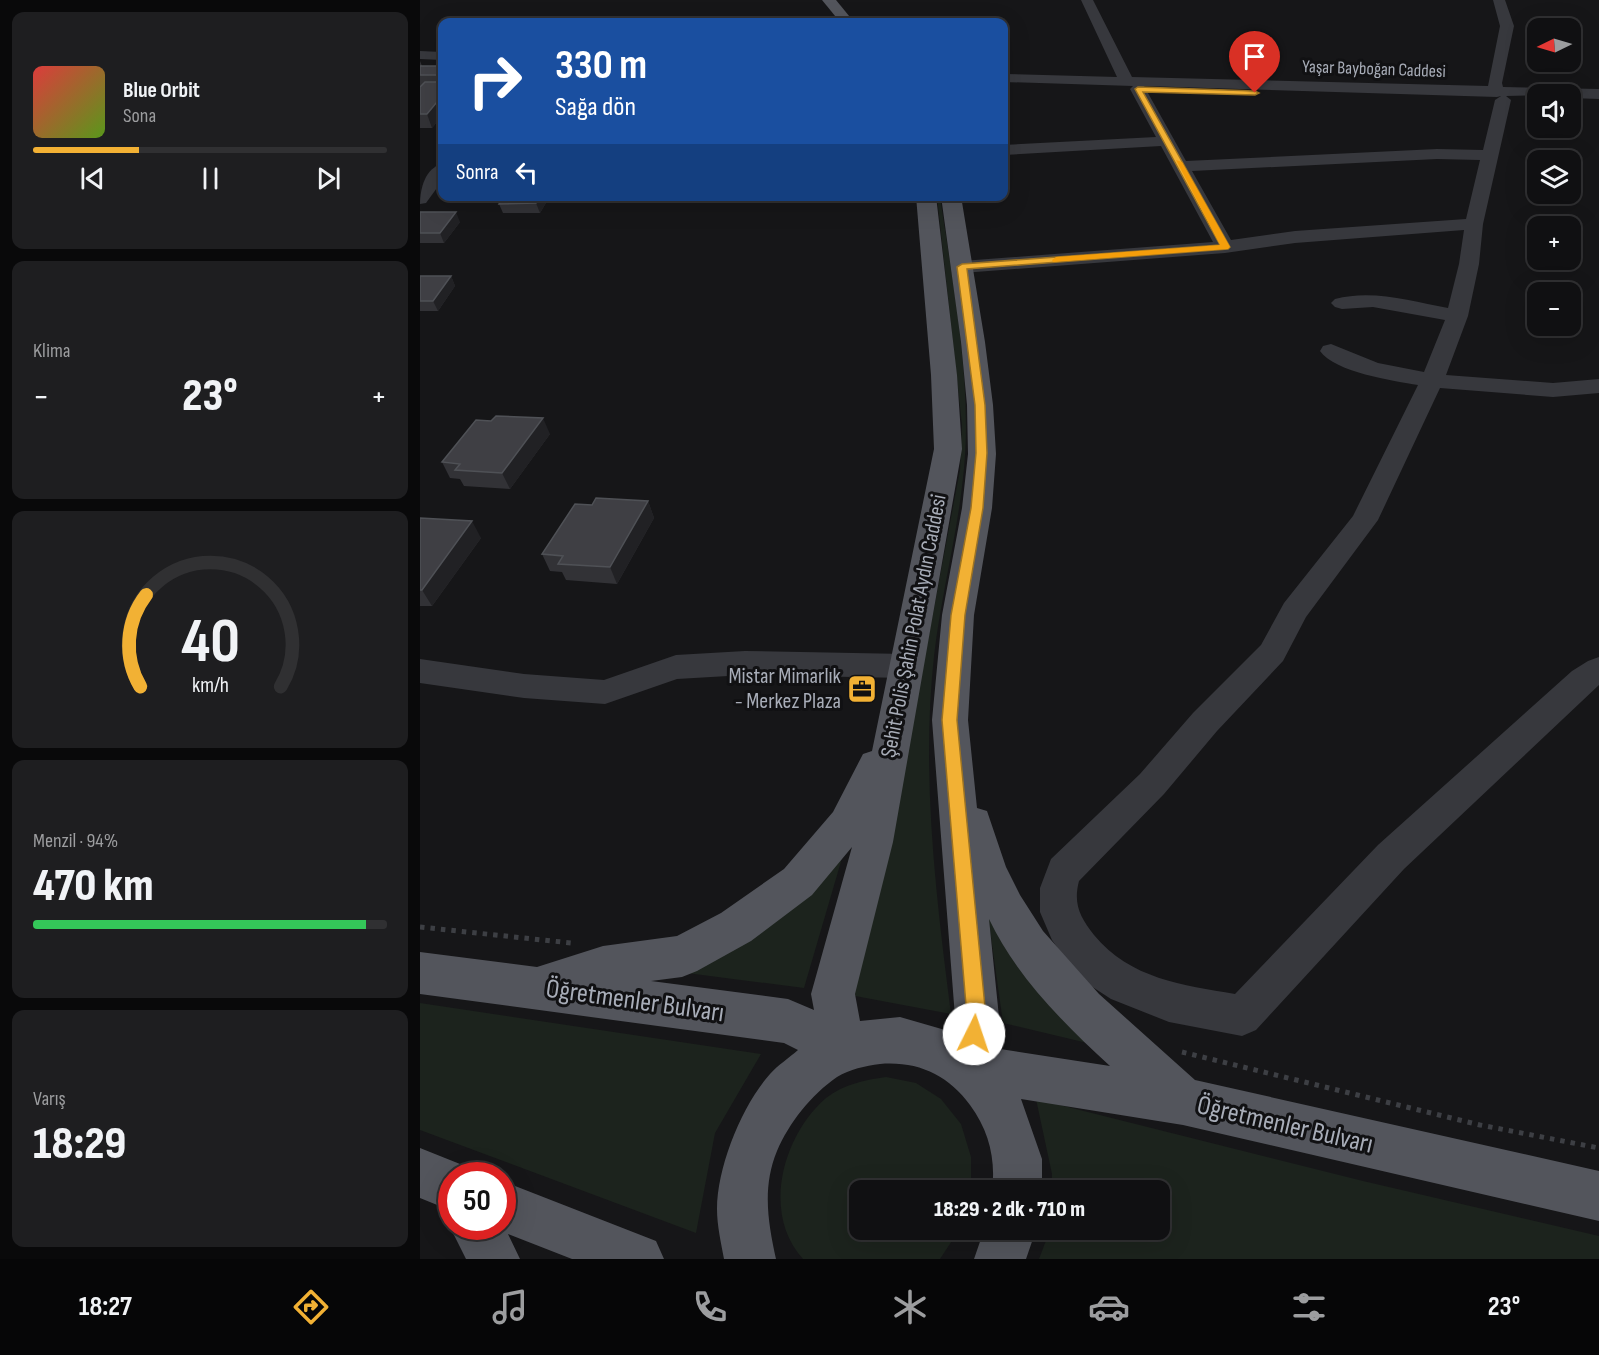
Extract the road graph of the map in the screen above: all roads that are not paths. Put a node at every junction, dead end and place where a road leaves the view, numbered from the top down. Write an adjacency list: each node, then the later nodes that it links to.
1 (812, 0): 5 (main road)
2 (829, 0): 6 (main road)
3 (1087, 0): 13 (street)
4 (1499, 0): 15 (street)
5 (825, 18)
6 (844, 18)
7 (420, 55): 8 (street)
8 (438, 56)
9 (420, 63): 10 (street)
10 (438, 63)
11 (1008, 78): 13 (street, Yaşar Bayboğan Caddesi)
12 (1008, 86): 13 (street, Yaşar Bayboğan Caddesi)
13 (1133, 86): 15 (street, Yaşar Bayboğan Caddesi); 19 (street)
14 (1599, 94): 15 (street, Yaşar Bayboğan Caddesi)
15 (1500, 96): 16 (street, Yaşar Bayboğan Caddesi); 21 (street)
16 (1527, 99)
17 (1581, 101): 18 (street)
18 (1599, 102)
19 (1166, 141): 20 (street); 22 (street)
20 (1008, 150)
21 (1490, 155): 22 (street); 27 (street)
22 (1181, 166): 28 (street)
23 (438, 175): 24 (street)
24 (428, 189)
25 (927, 201): 35 (main road, Şehit Polis Şahin Polat Aydın Caddesi)
26 (952, 201): 29 (main road, Şehit Polis Şahin Polat Aydın Caddesi)
27 (1474, 224): 28 (street); 31 (street)
28 (1225, 247): 29 (street)
29 (962, 267): 38 (main road, Şehit Polis Şahin Polat Aydın Caddesi)
30 (1342, 303): 31 (street)
31 (1457, 316): 33 (street)
32 (1330, 351): 33 (street)
33 (1432, 381): 34 (street); 36 (street)
34 (1599, 386)
35 (906, 666): 37 (street); 39 (main road, Şehit Polis Şahin Polat Aydın Caddesi)
36 (1599, 669)
37 (420, 671)
38 (950, 720): 43 (main road, Şehit Polis Şahin Polat Aydın Caddesi); 44 (main road)
39 (894, 727): 41 (main road); 42 (main road, Şehit Polis Şahin Polat Aydın Caddesi)
40 (420, 973): 41 (main road, Öğretmenler Bulvarı)
41 (538, 988): 42 (main road, Öğretmenler Bulvarı)
42 (843, 1049): 43 (main road); 54 (main road)
43 (968, 1067): 44 (main road, Öğretmenler Bulvarı); 47 (main road)
44 (1183, 1101): 48 (main road, Öğretmenler Bulvarı)
45 (420, 1173): 46 (main road)
46 (438, 1180)
47 (1017, 1180)
48 (1599, 1197)
49 (516, 1211): 53 (main road)
50 (483, 1240): 52 (main road)
51 (1007, 1240): 55 (main road)
52 (494, 1259)
53 (638, 1259)
54 (750, 1259)
55 (1000, 1259)

